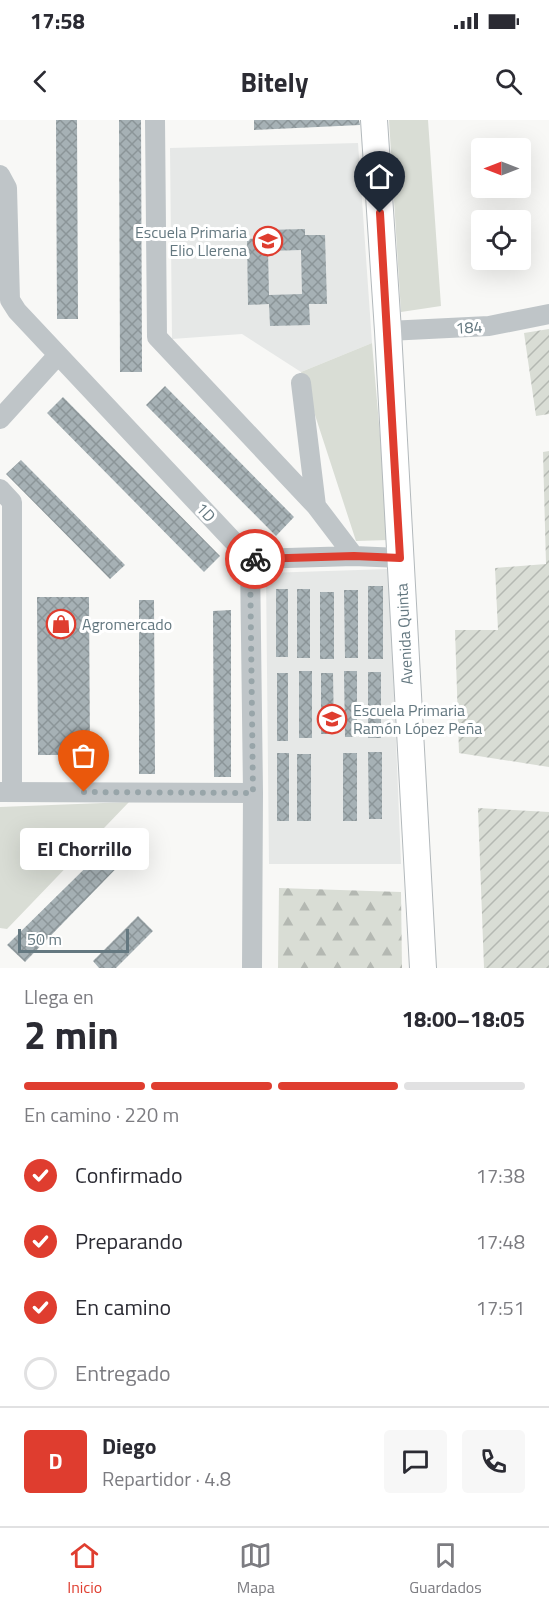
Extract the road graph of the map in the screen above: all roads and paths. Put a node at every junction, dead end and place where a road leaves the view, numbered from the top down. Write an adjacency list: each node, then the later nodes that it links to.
1 (155, 120): 10 (street)
2 (374, 120): 5 (main road, Avenida Quinta)
3 (4, 181): 6 (street, 1D)
4 (549, 314): 5 (street, 184)
5 (388, 331): 12 (main road, Avenida Quinta)
6 (58, 355): 8 (street); 13 (street, 1D)
7 (301, 383): 10 (street)
8 (0, 419)
9 (0, 489): 14 (street)
10 (316, 506): 11 (street)
11 (354, 556): 12 (street); 13 (street)
12 (400, 558): 17 (main road, Avenida Quinta)
13 (250, 559): 15 (street)
14 (6, 792): 15 (street)
15 (253, 793): 16 (street)
16 (252, 968)
17 (423, 968)

